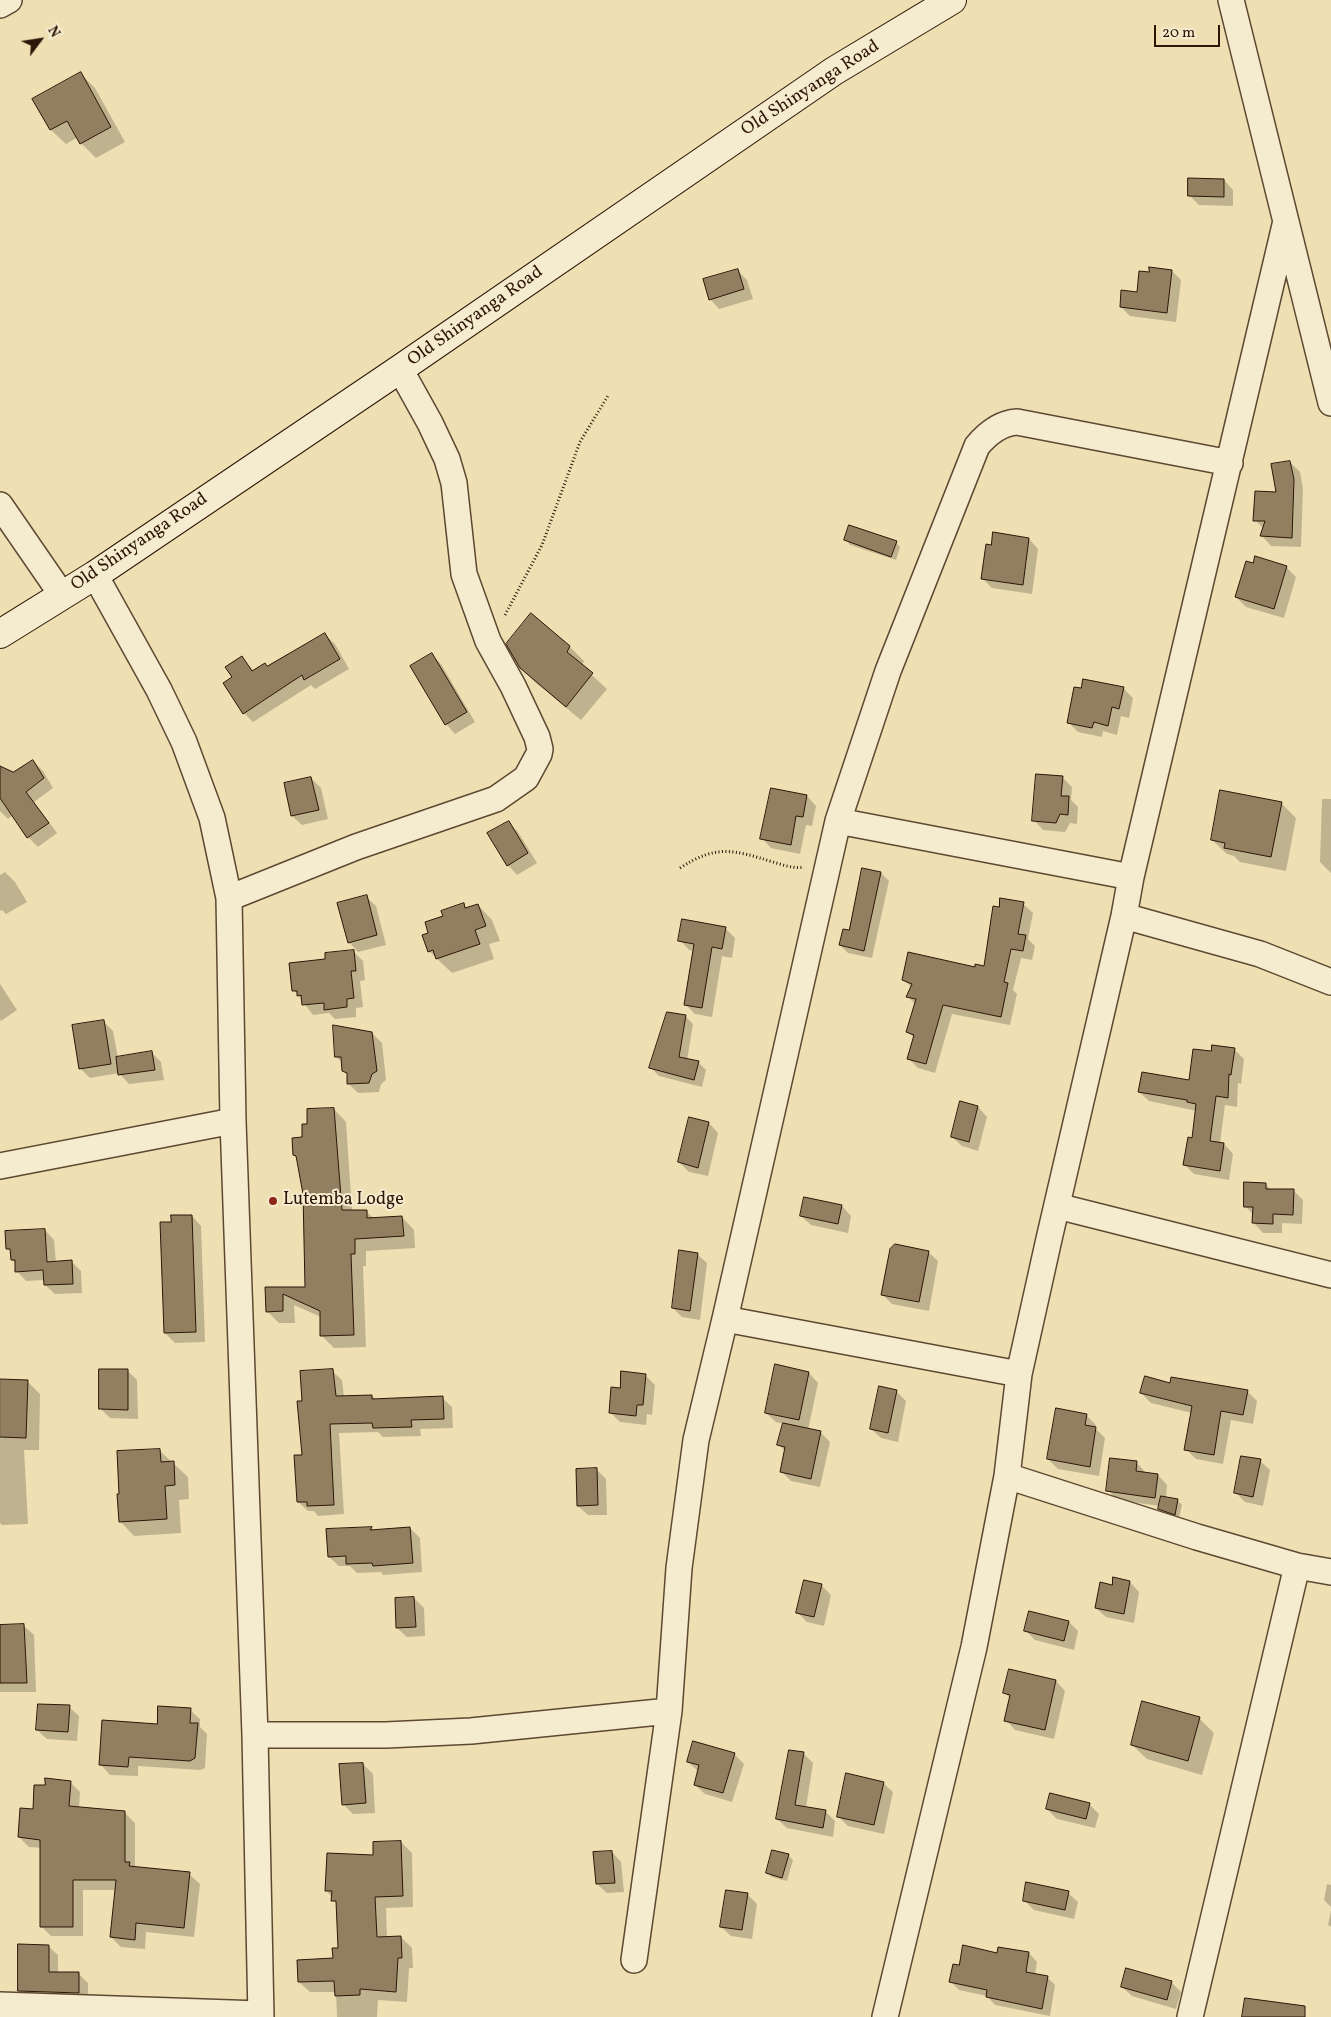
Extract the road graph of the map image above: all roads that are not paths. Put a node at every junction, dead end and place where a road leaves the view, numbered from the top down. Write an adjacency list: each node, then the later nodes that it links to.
1 (9, 0): 4 (street)
2 (952, 0): 6 (main road, Old Shinyanga Road)
3 (1231, 0): 5 (street)
4 (0, 6)
5 (1285, 225): 7 (street); 8 (street)
6 (400, 369): 10 (main road, Old Shinyanga Road); 15 (street)
7 (1331, 403)
8 (1230, 463): 13 (street); 14 (street)
9 (0, 505): 11 (street)
10 (95, 575): 11 (main road, Old Shinyanga Road); 15 (street)
11 (62, 595): 12 (main road, Old Shinyanga Road)
12 (0, 634)
13 (838, 821): 14 (street); 22 (street)
14 (1130, 877): 16 (street)
15 (230, 898): 18 (street)
16 (1124, 916): 17 (street); 20 (street)
17 (1331, 982)
18 (233, 1121): 19 (street); 28 (street)
19 (0, 1166)
20 (1057, 1206): 21 (street); 23 (street)
21 (1331, 1275)
22 (725, 1319): 23 (street); 27 (street)
23 (1020, 1374): 24 (street)
24 (1007, 1476): 25 (street); 32 (street)
25 (1297, 1566): 26 (street); 33 (street)
26 (1331, 1572)
27 (669, 1711): 28 (street); 29 (street)
28 (255, 1735): 31 (street)
29 (634, 1960)
30 (0, 2005): 31 (street)
31 (260, 2016)
32 (885, 2017)
33 (1190, 2017)

